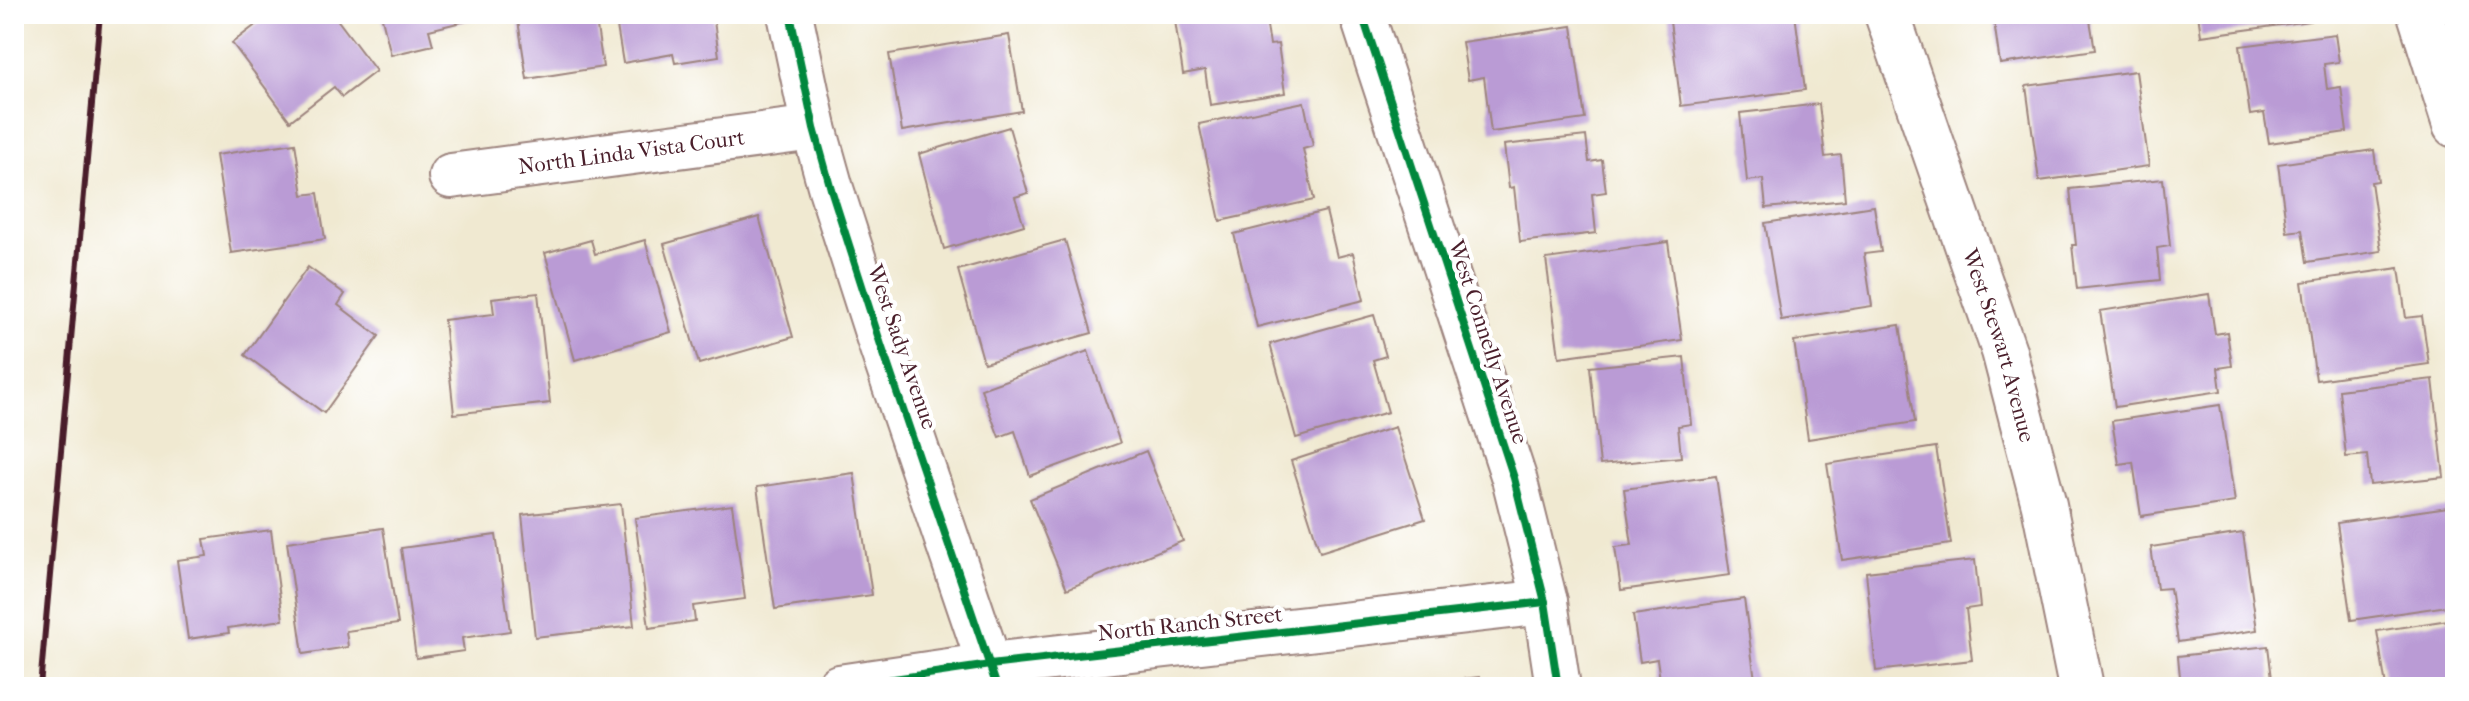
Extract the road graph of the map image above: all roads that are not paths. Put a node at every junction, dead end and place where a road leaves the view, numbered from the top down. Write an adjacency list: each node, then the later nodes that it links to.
1 (790, 14): 6 (street, West Sady Avenue)
2 (1362, 14): 8 (street, West Connelly Avenue)
3 (1887, 14): 12 (street, West Stewart Avenue)
4 (2420, 14): 5 (street)
5 (2455, 125)
6 (814, 128): 7 (street, North Linda Vista Court); 9 (street, West Sady Avenue)
7 (451, 176)
8 (1545, 602): 9 (street, North Ranch Street); 11 (street, West Connelly Avenue)
9 (994, 676): 10 (street, North Ranch Street)
10 (839, 687)
11 (1558, 687)
12 (2081, 687)

